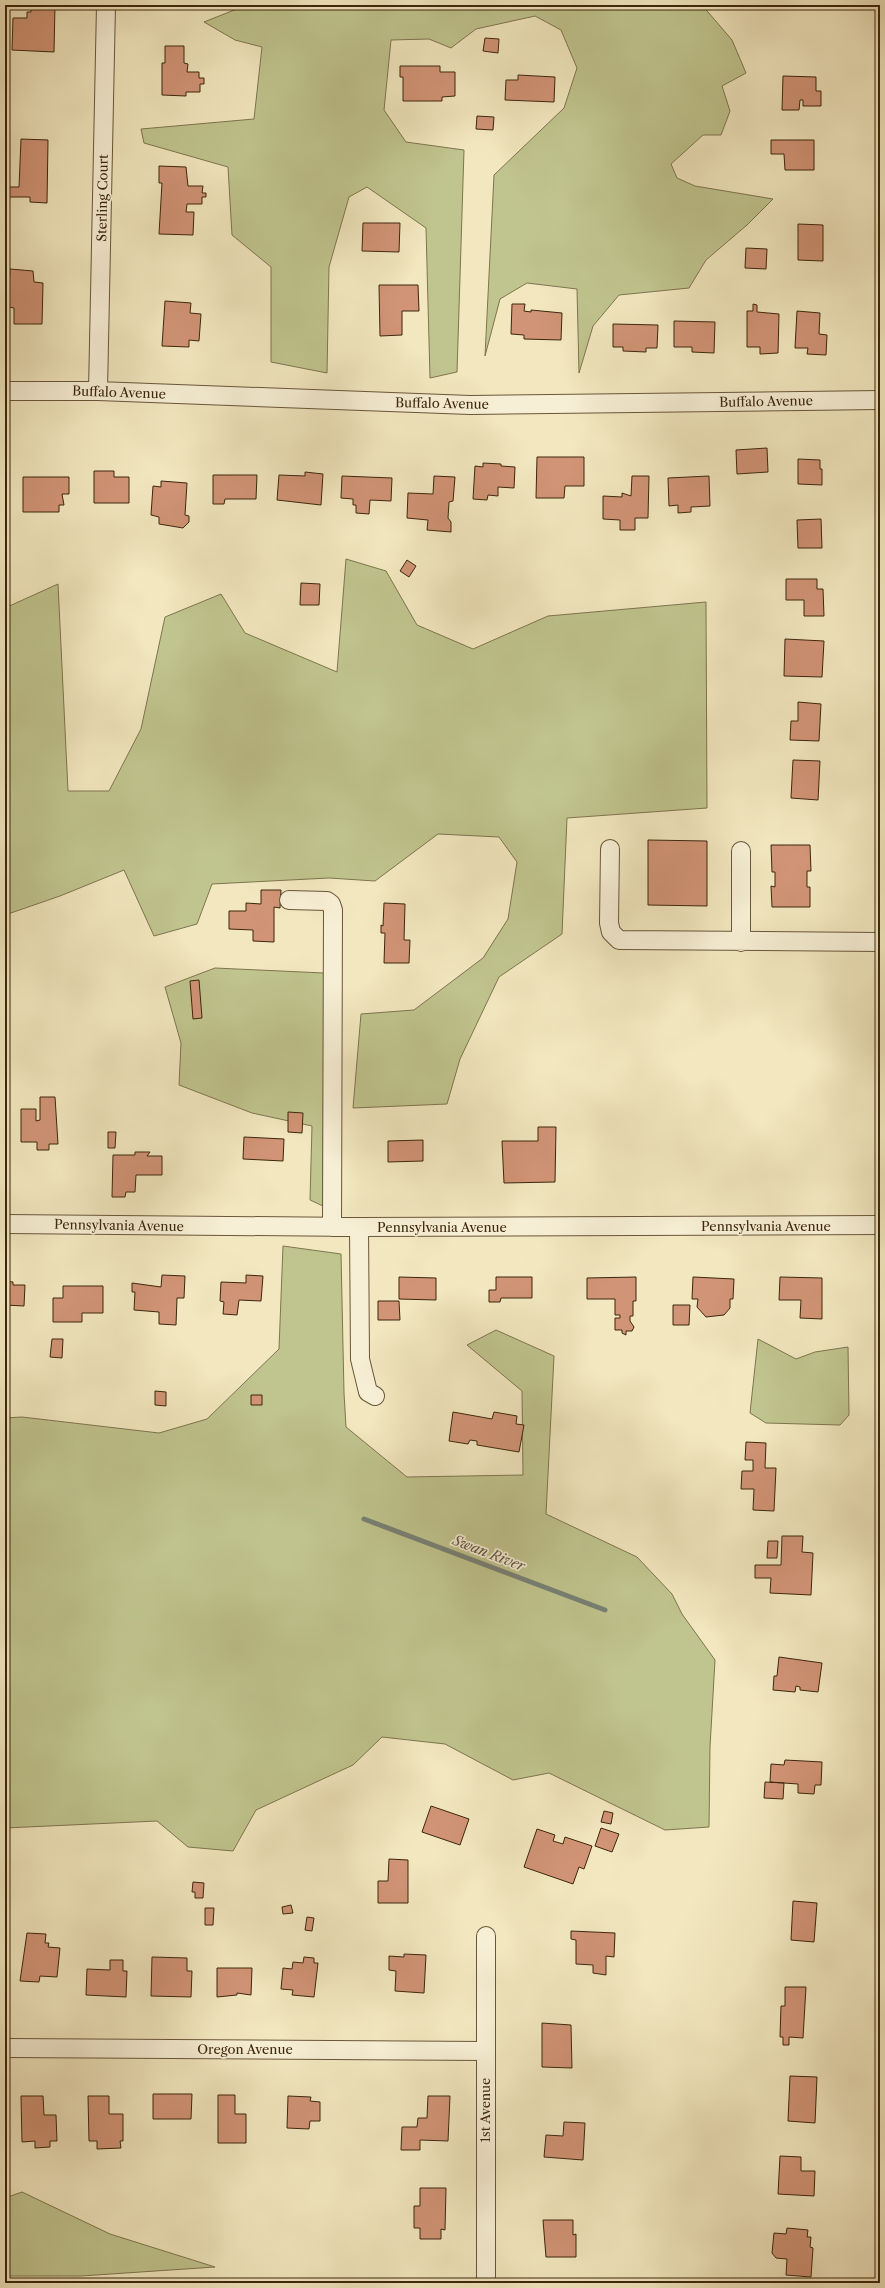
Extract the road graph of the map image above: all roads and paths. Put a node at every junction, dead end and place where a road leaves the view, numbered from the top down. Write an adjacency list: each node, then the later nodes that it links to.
1 (106, 5): 3 (street, Sterling Court)
2 (5, 390): 3 (street, Buffalo Avenue)
3 (98, 391): 4 (street, Buffalo Avenue)
4 (880, 400)
5 (610, 849): 8 (street)
6 (741, 851): 8 (street)
7 (289, 900): 12 (street)
8 (741, 942): 9 (street)
9 (880, 942)
10 (5, 1224): 12 (street, Pennsylvania Avenue)
11 (880, 1225): 13 (street, Pennsylvania Avenue)
12 (332, 1227): 13 (street, Pennsylvania Avenue)
13 (359, 1228): 14 (street)
14 (375, 1396)
15 (486, 1936): 17 (street, 1st Avenue)
16 (5, 2048): 17 (street, Oregon Avenue)
17 (485, 2051): 18 (street, 1st Avenue)
18 (486, 2283)

